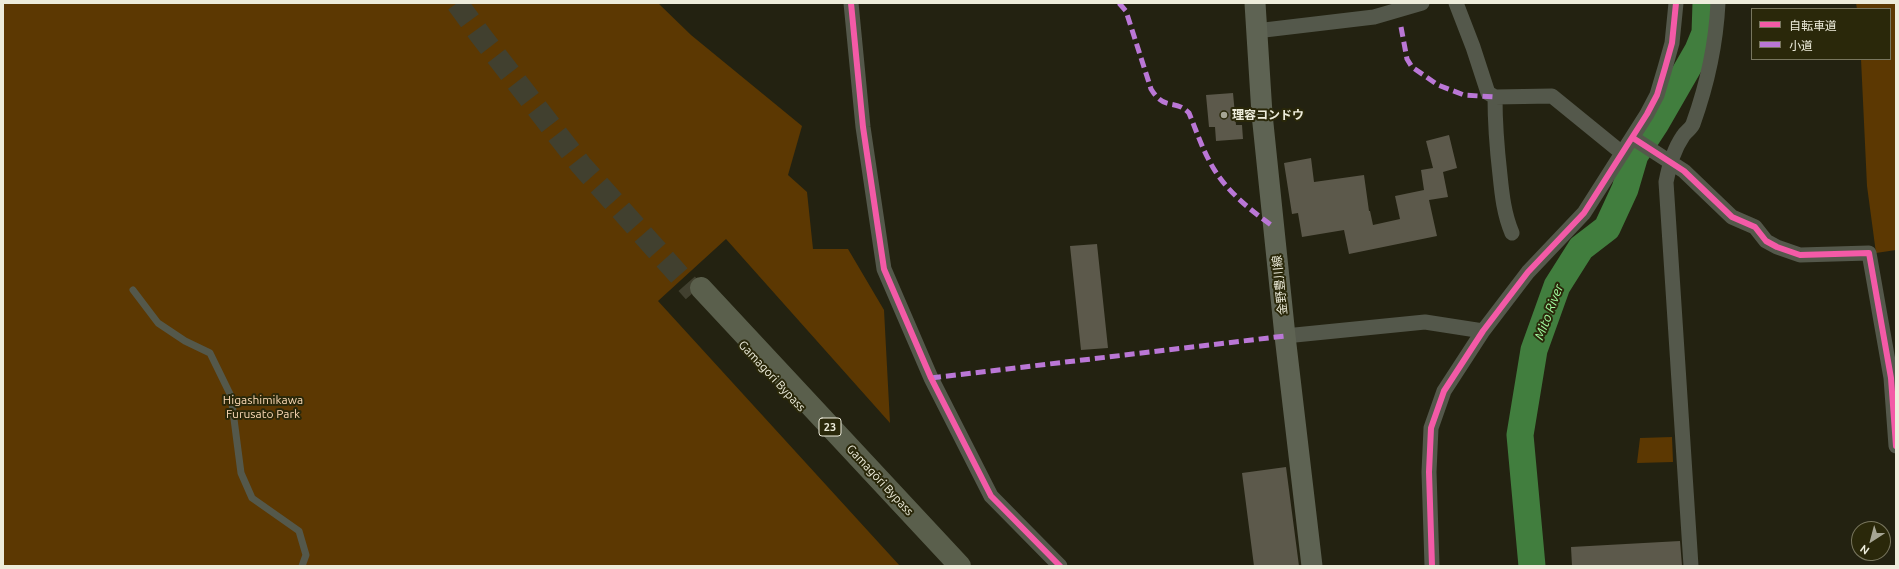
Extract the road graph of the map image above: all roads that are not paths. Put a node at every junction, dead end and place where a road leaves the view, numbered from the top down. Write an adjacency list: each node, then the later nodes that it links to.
1 (851, 3): 21 (street)
2 (1255, 3): 7 (main road, 金野豊川線)
3 (1422, 3): 7 (street)
4 (1456, 3): 8 (street)
5 (1676, 3): 9 (street)
6 (1718, 3): 11 (street)
7 (1256, 31): 16 (main road, 金野豊川線)
8 (1495, 97): 10 (street); 12 (street)
9 (1636, 140): 10 (street); 11 (street)
10 (1622, 153): 15 (street)
11 (1668, 161): 17 (street); 24 (street)
12 (1512, 233)
13 (133, 290): 18 (lane)
14 (698, 290): 19 (highway, Gamagori Bypass / 23); 20 (highway, Gamagōri Bypass / 23)
15 (1483, 331): 16 (street); 23 (street)
16 (1285, 336): 22 (main road, 金野豊川線)
17 (1896, 446)
18 (302, 566)
19 (948, 566)
20 (960, 566)
21 (1060, 566)
22 (1312, 566)
23 (1432, 566)
24 (1691, 566)

